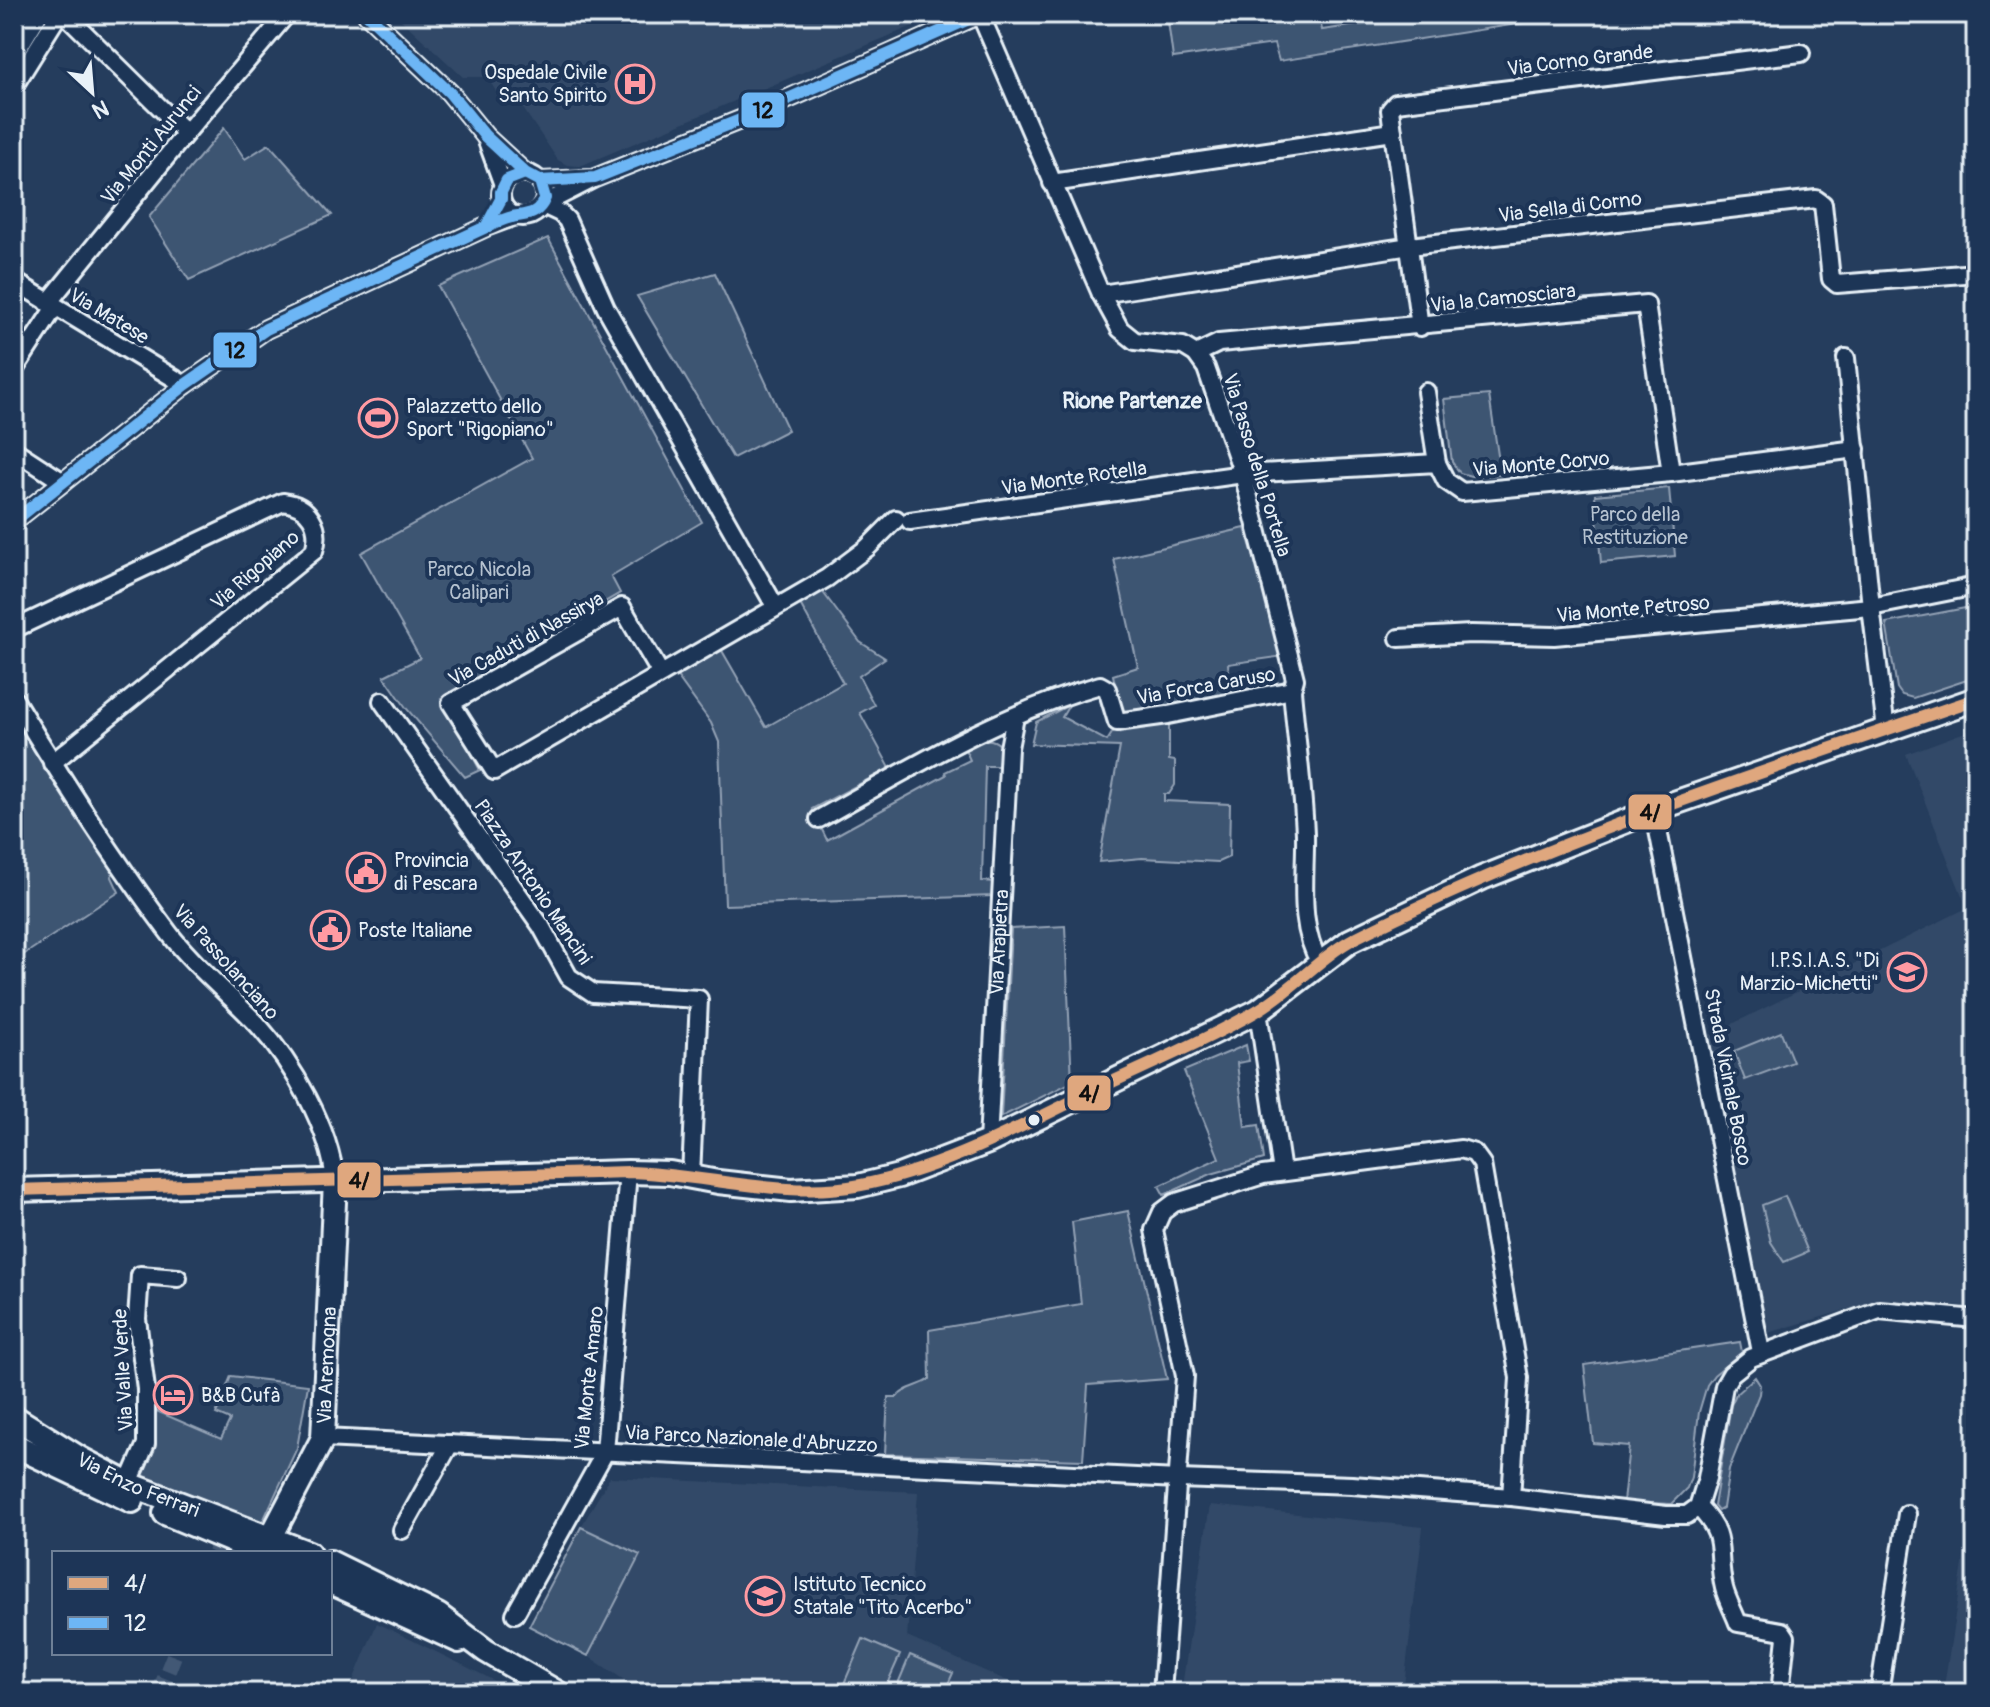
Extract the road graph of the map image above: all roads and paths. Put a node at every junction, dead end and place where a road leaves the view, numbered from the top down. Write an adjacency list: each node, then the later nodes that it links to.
1 (39, 14): 7 (street)
2 (62, 14): 8 (street); 10 (street)
3 (287, 14): 10 (street, Via Monti Aurunci)
4 (367, 14): 11 (street)
5 (980, 14): 13 (street); 14 (street)
6 (1801, 53): 9 (street, Via Corno Grande)
7 (14, 55)
8 (14, 86)
9 (1393, 132): 14 (street); 21 (street, Via Corno Grande)
10 (186, 133): 25 (street, Via Monti Aurunci)
11 (485, 136): 12 (street); 16 (street)
12 (532, 177): 13 (street); 16 (street); 17 (street)
13 (595, 178): 15 (street)
14 (1052, 183): 24 (street)
15 (575, 190): 17 (street); 19 (street)
16 (502, 192): 18 (street); 20 (street)
17 (542, 206): 18 (street); 19 (street)
18 (516, 216): 20 (street)
19 (564, 216): 41 (street)
20 (486, 227): 30 (street)
21 (1410, 246): 22 (street, Via Sella di Corno); 24 (street, Via Sella di Corno); 26 (street, Via Corno Grande)
22 (1976, 273)
23 (14, 281): 25 (street, Via Matese)
24 (1101, 294): 27 (street)
25 (51, 305): 29 (street, Via Monti Aurunci); 30 (street, Via Matese)
26 (1420, 327): 27 (street, Via la Camosciara); 35 (street, Via la Camosciara)
27 (1196, 354): 36 (street, Via Passo della Portella)
28 (1846, 358): 32 (street)
29 (14, 370)
30 (185, 385): 37 (street)
31 (1426, 392): 34 (street)
32 (1856, 449): 35 (street, Via Monte Corvo); 42 (street)
33 (14, 450): 37 (street)
34 (1437, 463): 35 (street, Via Monte Corvo); 36 (street)
35 (1671, 473)
36 (1243, 474): 38 (street, Via Monte Rotella); 46 (street, Via Passo della Portella)
37 (63, 482): 39 (street)
38 (903, 520): 41 (street, Via Caduti di Nassirya)
39 (14, 521)
40 (1976, 586): 42 (street, Via Monte Petroso)
41 (775, 606): 45 (street, Via Caduti di Nassirya)
42 (1871, 607): 44 (street, Via Monte Petroso); 51 (street)
43 (14, 629): 54 (street, Via Rigopiano)
44 (1399, 638)
45 (661, 674): 45 (street, Via Caduti di Nassirya)
46 (1292, 690): 50 (street, Via Forca Caruso); 57 (street, Via Passo della Portella)
47 (14, 699): 54 (street, Via Passolanciano)
48 (1976, 699): 51 (street)
49 (382, 701): 62 (street, Piazza Antonio Mancini)
50 (1015, 717): 52 (street); 53 (street, Via Arapietra)
51 (1886, 730): 55 (street)
52 (984, 731): 53 (street); 56 (street)
53 (1010, 742): 59 (street, Via Arapietra)
54 (52, 763): 63 (street, Via Passolanciano)
55 (1654, 810): 57 (street); 67 (street, Strada Vicinale Bosco)
56 (819, 819)
57 (1320, 963): 58 (street)
58 (1258, 1011): 59 (street); 61 (street)
59 (988, 1142): 62 (street)
60 (628, 1172): 62 (street); 63 (street); 72 (street, Via Monte Amaro)
61 (1282, 1172): 73 (street); 75 (street)
62 (691, 1176)
63 (335, 1181): 64 (street); 69 (street, Via Aremogna)
64 (14, 1190)
65 (178, 1278): 74 (street, Via Valle Verde)
66 (1976, 1319): 67 (street)
67 (1761, 1352): 76 (street)
68 (14, 1417): 74 (street, Via Enzo Ferrari)
69 (323, 1438): 70 (street, Via Parco Nazionale d'Abruzzo); 79 (street, Via Aremogna)
70 (450, 1444): 72 (street, Via Parco Nazionale d'Abruzzo); 78 (street)
71 (14, 1445): 74 (street, Via Enzo Ferrari)
72 (605, 1452): 73 (street, Via Parco Nazionale d'Abruzzo); 83 (street, Via Monte Amaro)
73 (1178, 1479): 75 (street, Via Parco Nazionale d'Abruzzo); 86 (street)
74 (126, 1490): 79 (street, Via Enzo Ferrari)
75 (1511, 1497): 76 (street, Via Parco Nazionale d'Abruzzo)
76 (1698, 1507): 87 (street)
77 (1907, 1514): 88 (street)
78 (402, 1530)
79 (261, 1546): 80 (street, Via Enzo Ferrari)
80 (295, 1551)
81 (332, 1563): 84 (street)
82 (332, 1583): 84 (street)
83 (515, 1614)
84 (486, 1651): 85 (street)
85 (558, 1693)
86 (1162, 1693)
87 (1780, 1693)
88 (1879, 1693)

